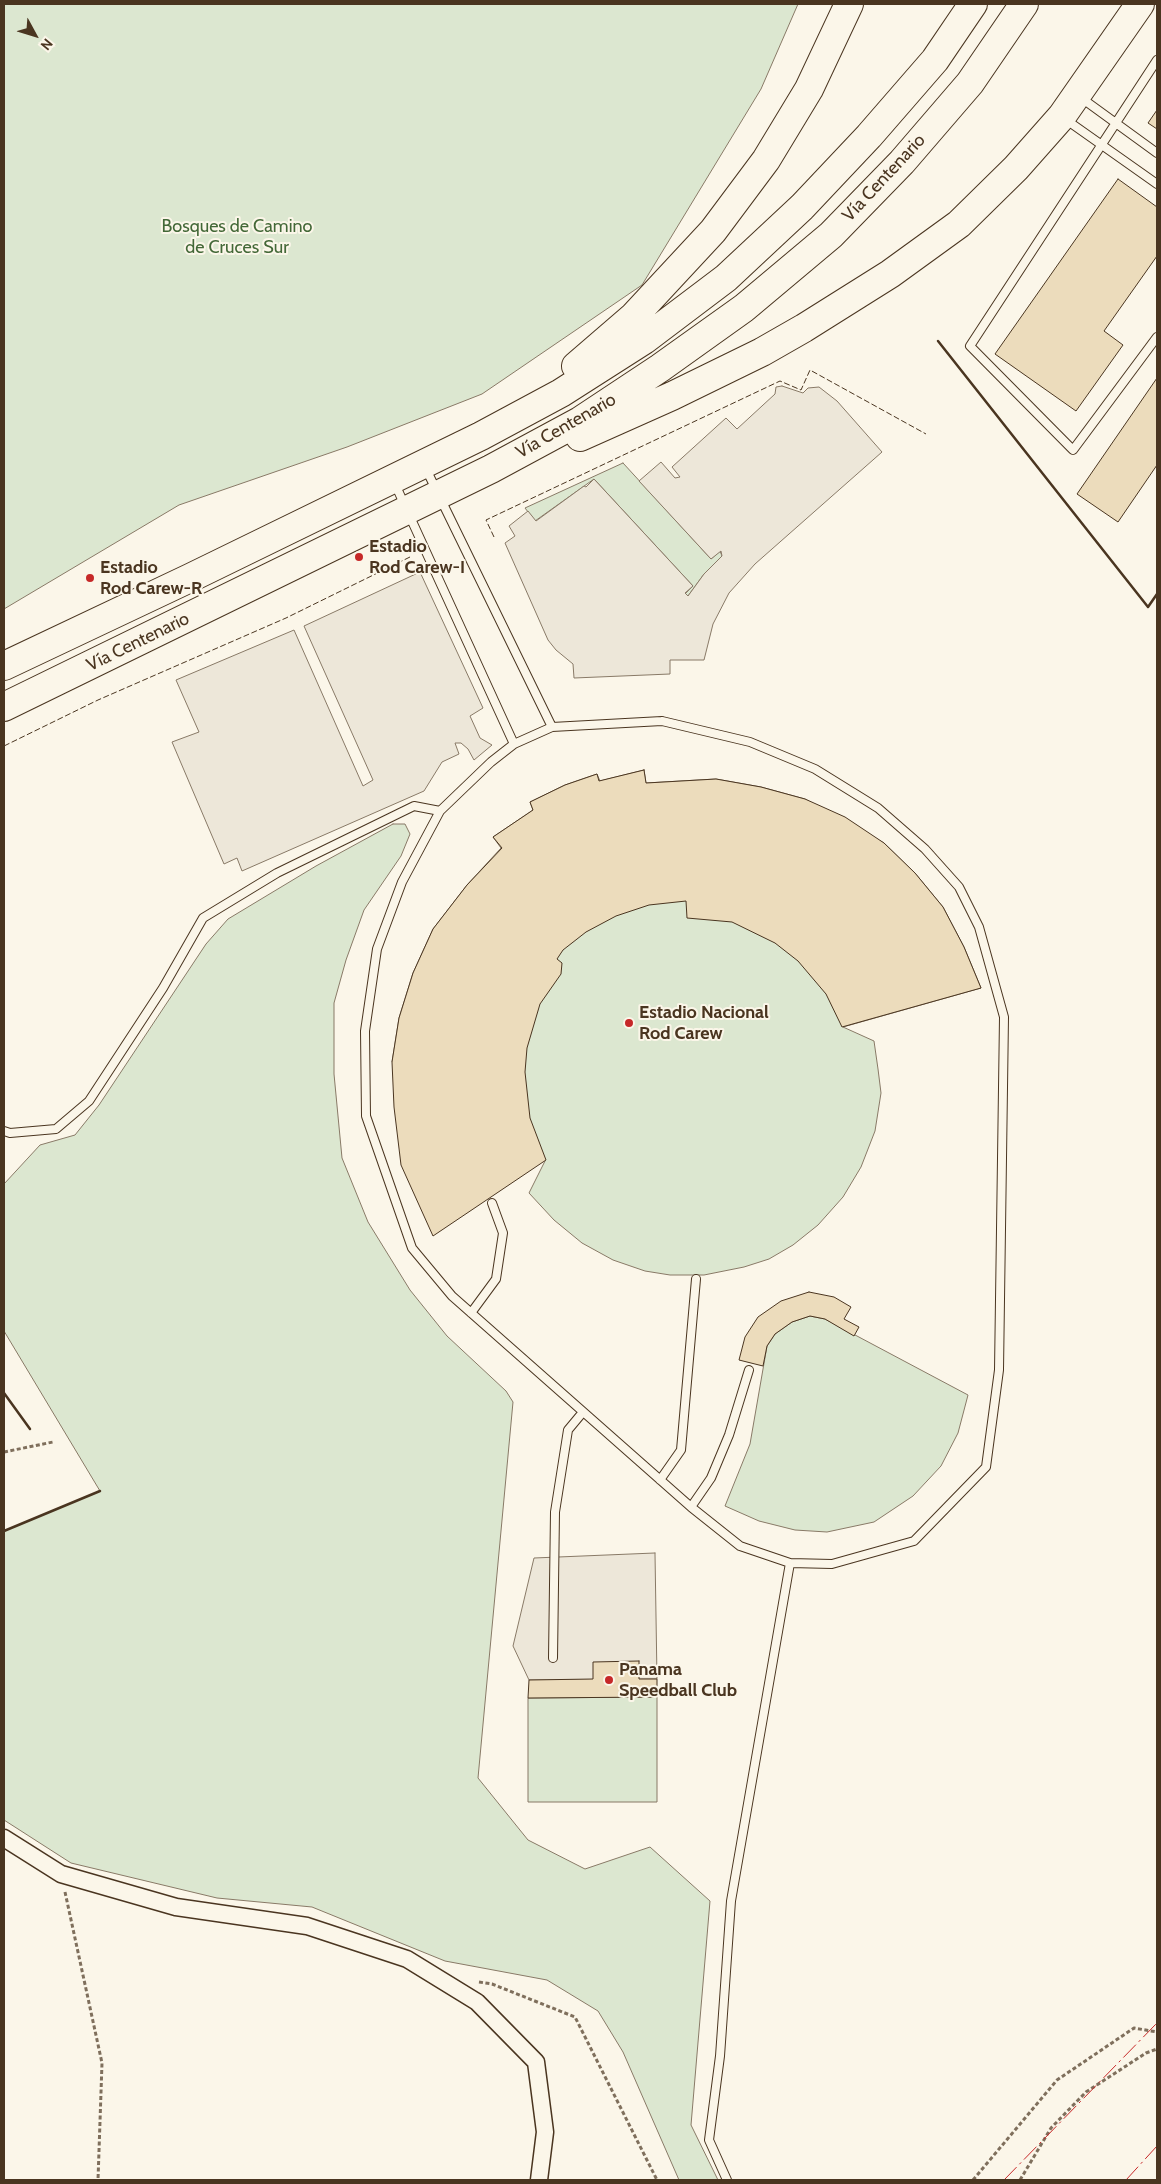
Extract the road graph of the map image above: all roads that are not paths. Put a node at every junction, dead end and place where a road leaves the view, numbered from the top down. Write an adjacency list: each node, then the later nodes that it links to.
1 (848, 4): 12 (highway)
2 (972, 4): 12 (highway, Vía Centenario)
3 (1024, 4): 14 (highway, Vía Centenario)
4 (1140, 4): 6 (highway)
5 (1157, 60): 7 (lane)
6 (1069, 105): 7 (lane); 8 (lane); 14 (highway)
7 (1116, 123): 8 (lane); 9 (lane)
8 (1102, 145): 10 (lane); 11 (lane)
9 (1157, 153)
10 (1157, 184)
11 (1157, 337)
12 (481, 436): 13 (highway, Vía Centenario)
13 (424, 465): 15 (highway, Vía Centenario); 16 (lane)
14 (491, 469): 16 (highway, Vía Centenario)
15 (393, 480): 17 (lane); 18 (highway, Vía Centenario)
16 (439, 495): 17 (highway, Vía Centenario); 20 (lane)
17 (407, 510): 19 (highway, Vía Centenario); 21 (lane)
18 (4, 666)
19 (4, 707)
20 (552, 727): 21 (lane); 31 (lane)
21 (514, 744): 22 (lane)
22 (440, 812): 23 (lane); 26 (lane)
23 (4, 1130)
24 (492, 1203): 26 (lane)
25 (696, 1279): 29 (lane)
26 (471, 1313): 28 (lane)
27 (749, 1370): 30 (lane)
28 (583, 1412): 29 (lane); 32 (lane)
29 (660, 1480): 30 (lane)
30 (692, 1508): 31 (lane)
31 (790, 1564): 35 (lane)
32 (553, 1658)
33 (4, 1838): 34 (street)
34 (538, 2180)
35 (727, 2180)

